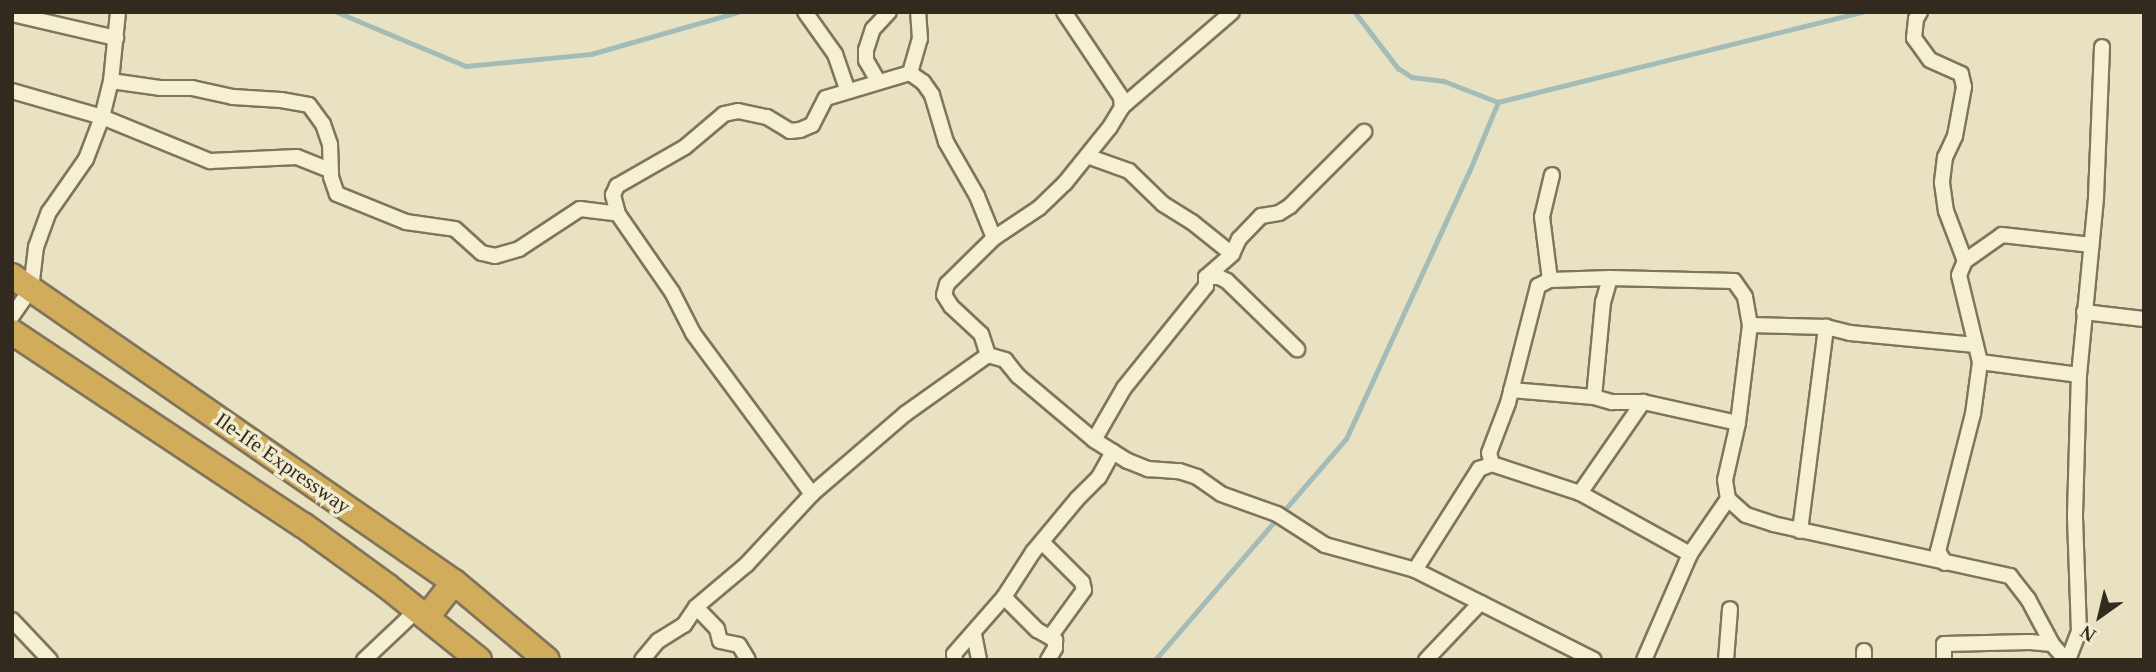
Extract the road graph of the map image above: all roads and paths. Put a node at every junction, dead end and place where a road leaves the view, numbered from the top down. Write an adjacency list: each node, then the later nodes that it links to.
1 (118, 12): 10 (street)
2 (805, 12): 16 (street)
3 (889, 12): 13 (street)
4 (918, 12): 12 (street)
5 (1064, 12): 17 (street)
6 (1232, 12): 17 (street)
7 (1920, 12): 27 (street)
8 (12, 14): 9 (street)
9 (37, 17): 10 (street)
10 (116, 38): 14 (street)
11 (2102, 47): 25 (street)
12 (910, 73): 13 (street); 24 (street)
13 (877, 80): 16 (street)
14 (111, 81): 18 (street); 21 (street)
15 (12, 91): 18 (street)
16 (848, 91): 23 (street)
17 (1122, 107): 20 (street)
18 (102, 117): 21 (street); 31 (street)
19 (1364, 132): 26 (street)
20 (1087, 156): 24 (street); 26 (street)
21 (330, 170): 23 (street)
22 (1552, 175): 30 (street)
23 (618, 214): 51 (street)
24 (994, 238): 40 (street)
25 (2091, 245): 27 (street); 32 (street)
26 (1232, 254): 28 (street)
27 (1965, 261): 38 (street)
28 (1206, 277): 39 (street); 47 (street)
29 (1610, 278): 30 (street); 35 (street); 44 (street)
30 (1550, 280): 43 (street)
31 (22, 283): 33 (street); 58 (highway, Ile-Ife Expressway)
32 (2084, 312): 34 (street); 42 (street)
33 (12, 316)
34 (2144, 319)
35 (1749, 325): 36 (street); 46 (street)
36 (1826, 327): 38 (street); 53 (street)
37 (12, 332): 63 (highway, Ile-Ife Expressway)
38 (1975, 345): 41 (street)
39 (1297, 349)
40 (988, 355): 47 (street); 51 (street)
41 (1980, 362): 42 (street); 56 (street)
42 (2079, 375): 82 (street)
43 (1511, 390): 44 (street); 49 (street)
44 (1594, 397): 45 (street)
45 (1643, 402): 46 (street); 50 (street)
46 (1738, 423): 52 (street)
47 (1094, 440): 48 (street)
48 (1113, 452): 54 (street); 57 (street)
49 (1492, 464): 50 (street); 57 (street)
50 (1580, 493): 55 (street)
51 (812, 494): 61 (street)
52 (1728, 499): 53 (street); 55 (street)
53 (1800, 530): 56 (street)
54 (1042, 542): 59 (street); 66 (street)
55 (1690, 554): 79 (street)
56 (1945, 563): 67 (street)
57 (1415, 570): 60 (street)
58 (454, 582): 63 (highway); 71 (highway, Ile-Ife Expressway)
59 (1003, 597): 65 (street); 66 (street)
60 (1480, 603): 77 (street); 78 (street)
61 (696, 607): 72 (street); 73 (street)
62 (1730, 609): 80 (street)
63 (422, 614): 68 (street); 70 (highway, Ile-Ife Expressway)
64 (12, 620): 69 (street)
65 (974, 634): 74 (street); 75 (street)
66 (1049, 637): 76 (street)
67 (2052, 644): 81 (street); 82 (street)
68 (363, 659)
69 (50, 660)
70 (479, 660)
71 (547, 660)
72 (642, 660)
73 (748, 660)
74 (955, 660)
75 (979, 660)
76 (1048, 660)
77 (1426, 660)
78 (1594, 660)
79 (1644, 660)
80 (1726, 660)
81 (1944, 660)
82 (2067, 660)

